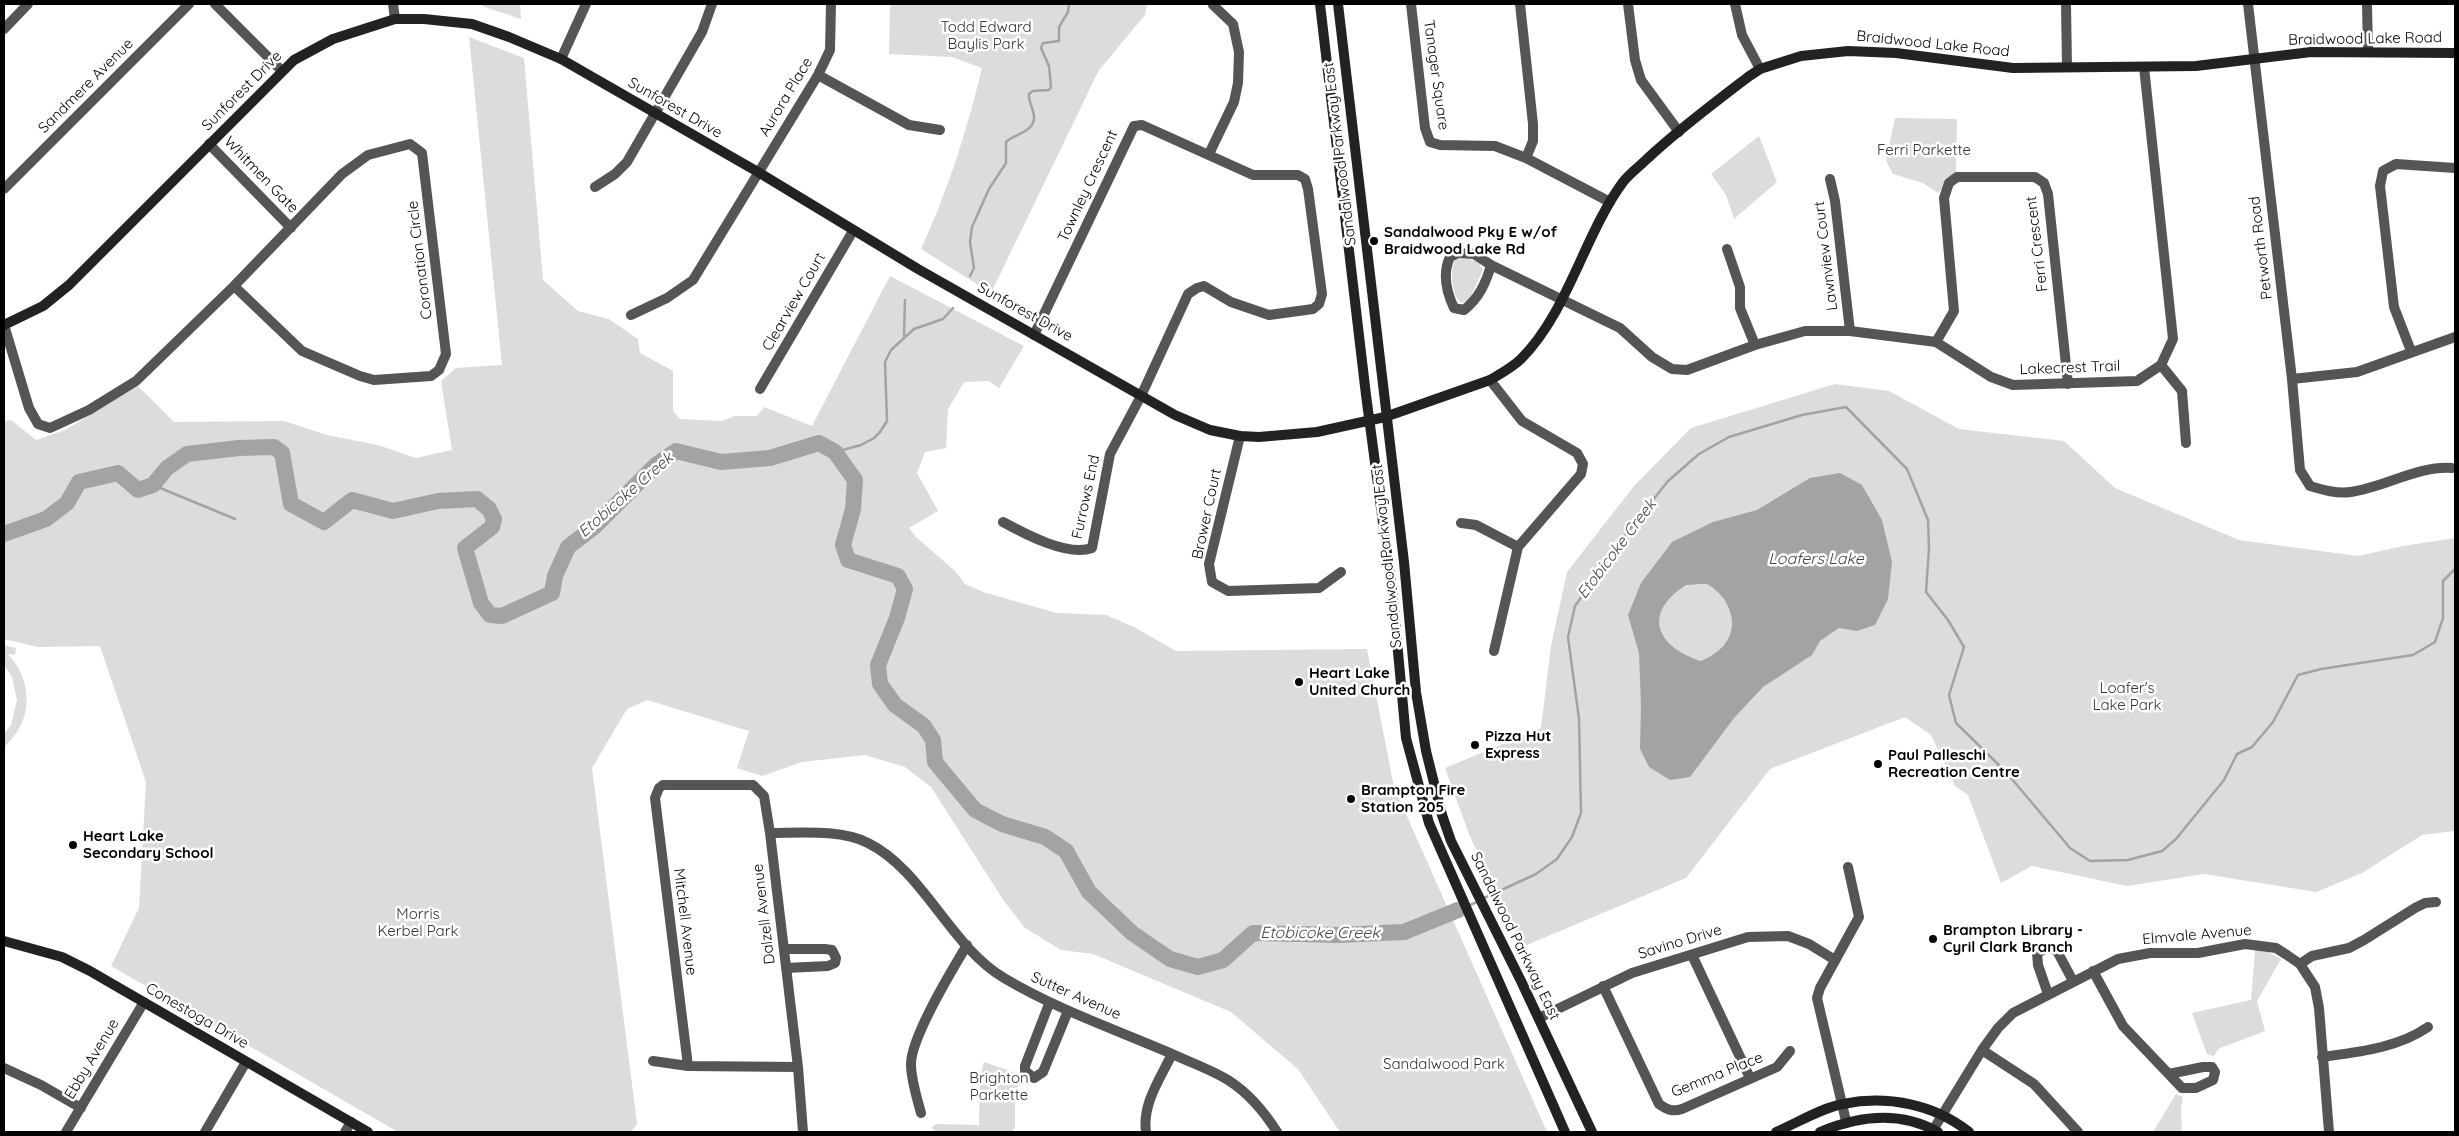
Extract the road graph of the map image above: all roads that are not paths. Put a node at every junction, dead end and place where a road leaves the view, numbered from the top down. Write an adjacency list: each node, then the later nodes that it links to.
1 (28, 4): 19 (street)
2 (189, 4): 39 (street, Sandmere Avenue)
3 (215, 4): 26 (street)
4 (393, 4): 18 (street)
5 (586, 4): 22 (street)
6 (712, 4): 29 (street)
7 (831, 4): 28 (street, Aurora Place)
8 (1320, 4): 62 (street, Sandalwood Parkway East)
9 (1338, 4): 61 (street, Sandalwood Parkway East)
10 (1411, 4): 34 (street, Tanager Square)
11 (1520, 4): 34 (street)
12 (1628, 4): 31 (street)
13 (1735, 4): 27 (street)
14 (2066, 4): 25 (street)
15 (2248, 4): 23 (street, Petworth Road)
16 (2367, 4): 20 (street)
17 (1214, 5): 33 (street)
18 (395, 19): 22 (street, Sunforest Drive); 26 (street, Sunforest Drive)
19 (4, 30)
20 (2368, 52): 21 (street, Braidwood Lake Road); 23 (street, Braidwood Lake Road)
21 (2455, 53)
22 (561, 59): 29 (street, Sunforest Drive)
23 (2254, 59): 24 (street, Braidwood Lake Road); 56 (street, Petworth Road)
24 (2144, 66): 25 (street, Braidwood Lake Road); 55 (street)
25 (2067, 67): 27 (street, Braidwood Lake Road)
26 (281, 70): 32 (street, Sunforest Drive)
27 (1760, 70): 31 (street, Braidwood Lake Road)
28 (818, 75): 30 (street); 36 (street, Aurora Place)
29 (655, 114): 36 (street, Sunforest Drive); 38 (street)
30 (940, 130)
31 (1679, 132): 40 (street, Braidwood Lake Road)
32 (209, 144): 41 (street, Whitmen Gate); 48 (street, Sunforest Drive)
33 (1208, 154): 50 (street, Townley Crescent); 60 (street, Townley Crescent)
34 (1526, 158): 40 (street, Tanager Square)
35 (2455, 168): 54 (street)
36 (758, 172): 42 (street, Sunforest Drive); 47 (street, Aurora Place)
37 (1830, 179): 49 (street, Lawnview Court)
38 (595, 187)
39 (4, 189)
40 (1610, 202): 46 (street, Braidwood Lake Road)
41 (291, 228): 45 (street, Coronation Circle); 45 (street, Coronation Circle)
42 (853, 231): 50 (street, Sunforest Drive); 59 (street, Clearview Court)
43 (1727, 249): 53 (street)
44 (1491, 264): 44 (street); 46 (street, Lakecrest Trail)
45 (234, 286): 48 (street, Coronation Circle)
46 (1561, 298): 53 (street, Lakecrest Trail); 57 (street, Braidwood Lake Road)
47 (631, 315)
48 (4, 325)
49 (1850, 331): 52 (street, Lakecrest Trail); 53 (street, Lakecrest Trail)
50 (1034, 335): 60 (street, Sunforest Drive)
51 (2455, 337): 54 (street)
52 (1936, 342): 58 (street, Lakecrest Trail); 58 (street, Ferri Crescent)
53 (1756, 345)
54 (2411, 351): 56 (street)
55 (2161, 366): 58 (street, Lakecrest Trail); 64 (street)
56 (2292, 379): 65 (street, Petworth Road)
57 (1490, 380): 61 (street, Braidwood Lake Road); 68 (street)
58 (2068, 384)
59 (760, 389)
60 (1141, 396): 63 (street, Sunforest Drive); 66 (street, Furrows End)
61 (1385, 417): 62 (street, Sunforest Drive); 89 (street, Sandalwood Parkway East)
62 (1370, 421): 63 (street, Sunforest Drive); 116 (street, Sandalwood Parkway East)
63 (1240, 436): 69 (street, Brower Court)
64 (2186, 443)
65 (2452, 468)
66 (1003, 522)
67 (1460, 523): 68 (street)
68 (1518, 547): 70 (street)
69 (1341, 572)
70 (1494, 650)
71 (664, 785): 72 (street, Dalzell Avenue); 97 (street, Mitchell Avenue)
72 (770, 833): 76 (street, Sutter Avenue); 77 (street, Dalzell Avenue)
73 (1848, 867): 79 (street)
74 (2436, 902): 80 (street)
75 (4, 941): 86 (street, Conestoga Drive)
76 (966, 945): 87 (street, Sutter Avenue); 104 (street)
77 (784, 948): 81 (street, Dalzell Avenue); 81 (street)
78 (1692, 955): 79 (street, Savino Drive); 84 (street, Savino Drive); 101 (street)
79 (1834, 960): 102 (street)
80 (2300, 964): 82 (street, Elmvale Avenue); 94 (street, Elmvale Avenue)
81 (786, 968): 98 (street, Dalzell Avenue)
82 (2093, 971): 83 (street, Elmvale Avenue); 100 (street)
83 (2072, 981): 85 (street, Elmvale Avenue); 85 (street)
84 (1603, 986): 89 (street, Savino Drive); 101 (street, Gemma Place)
85 (2048, 994): 91 (street, Elmvale Avenue)
86 (144, 1002): 96 (street, Conestoga Drive); 103 (street, Ebby Avenue)
87 (1049, 1004): 88 (street, Sutter Avenue); 88 (street)
88 (1068, 1011): 93 (street, Sutter Avenue)
89 (1539, 1018): 117 (street, Sandalwood Parkway East)
90 (2428, 1027): 94 (street)
91 (1982, 1050): 105 (street, Elmvale Avenue); 121 (street)
92 (1790, 1051): 101 (street, Gemma Place)
93 (1172, 1054): 114 (street); 115 (street, Sutter Avenue)
94 (2322, 1057): 122 (street, Elmvale Avenue)
95 (653, 1061): 97 (street)
96 (246, 1062): 107 (street, Conestoga Drive); 110 (street)
97 (688, 1066): 98 (street)
98 (798, 1067): 113 (street, Dalzell Avenue)
99 (4, 1068): 103 (street)
100 (2170, 1074)
101 (1750, 1078)
102 (1842, 1104): 105 (street); 106 (street); 118 (street)
103 (81, 1108): 109 (street, Ebby Avenue)
104 (921, 1113)
105 (1944, 1115): 108 (street, Elmvale Avenue); 120 (street)
106 (1846, 1121): 108 (street); 119 (street)
107 (351, 1122): 111 (street); 112 (street, Conestoga Drive)
108 (1936, 1131)
109 (66, 1132)
110 (205, 1132)
111 (346, 1132)
112 (368, 1132)
113 (803, 1132)
114 (1146, 1132)
115 (1277, 1132)
116 (1565, 1132)
117 (1592, 1132)
118 (1776, 1132)
119 (1820, 1132)
120 (1969, 1132)
121 (2078, 1132)
122 (2329, 1132)

